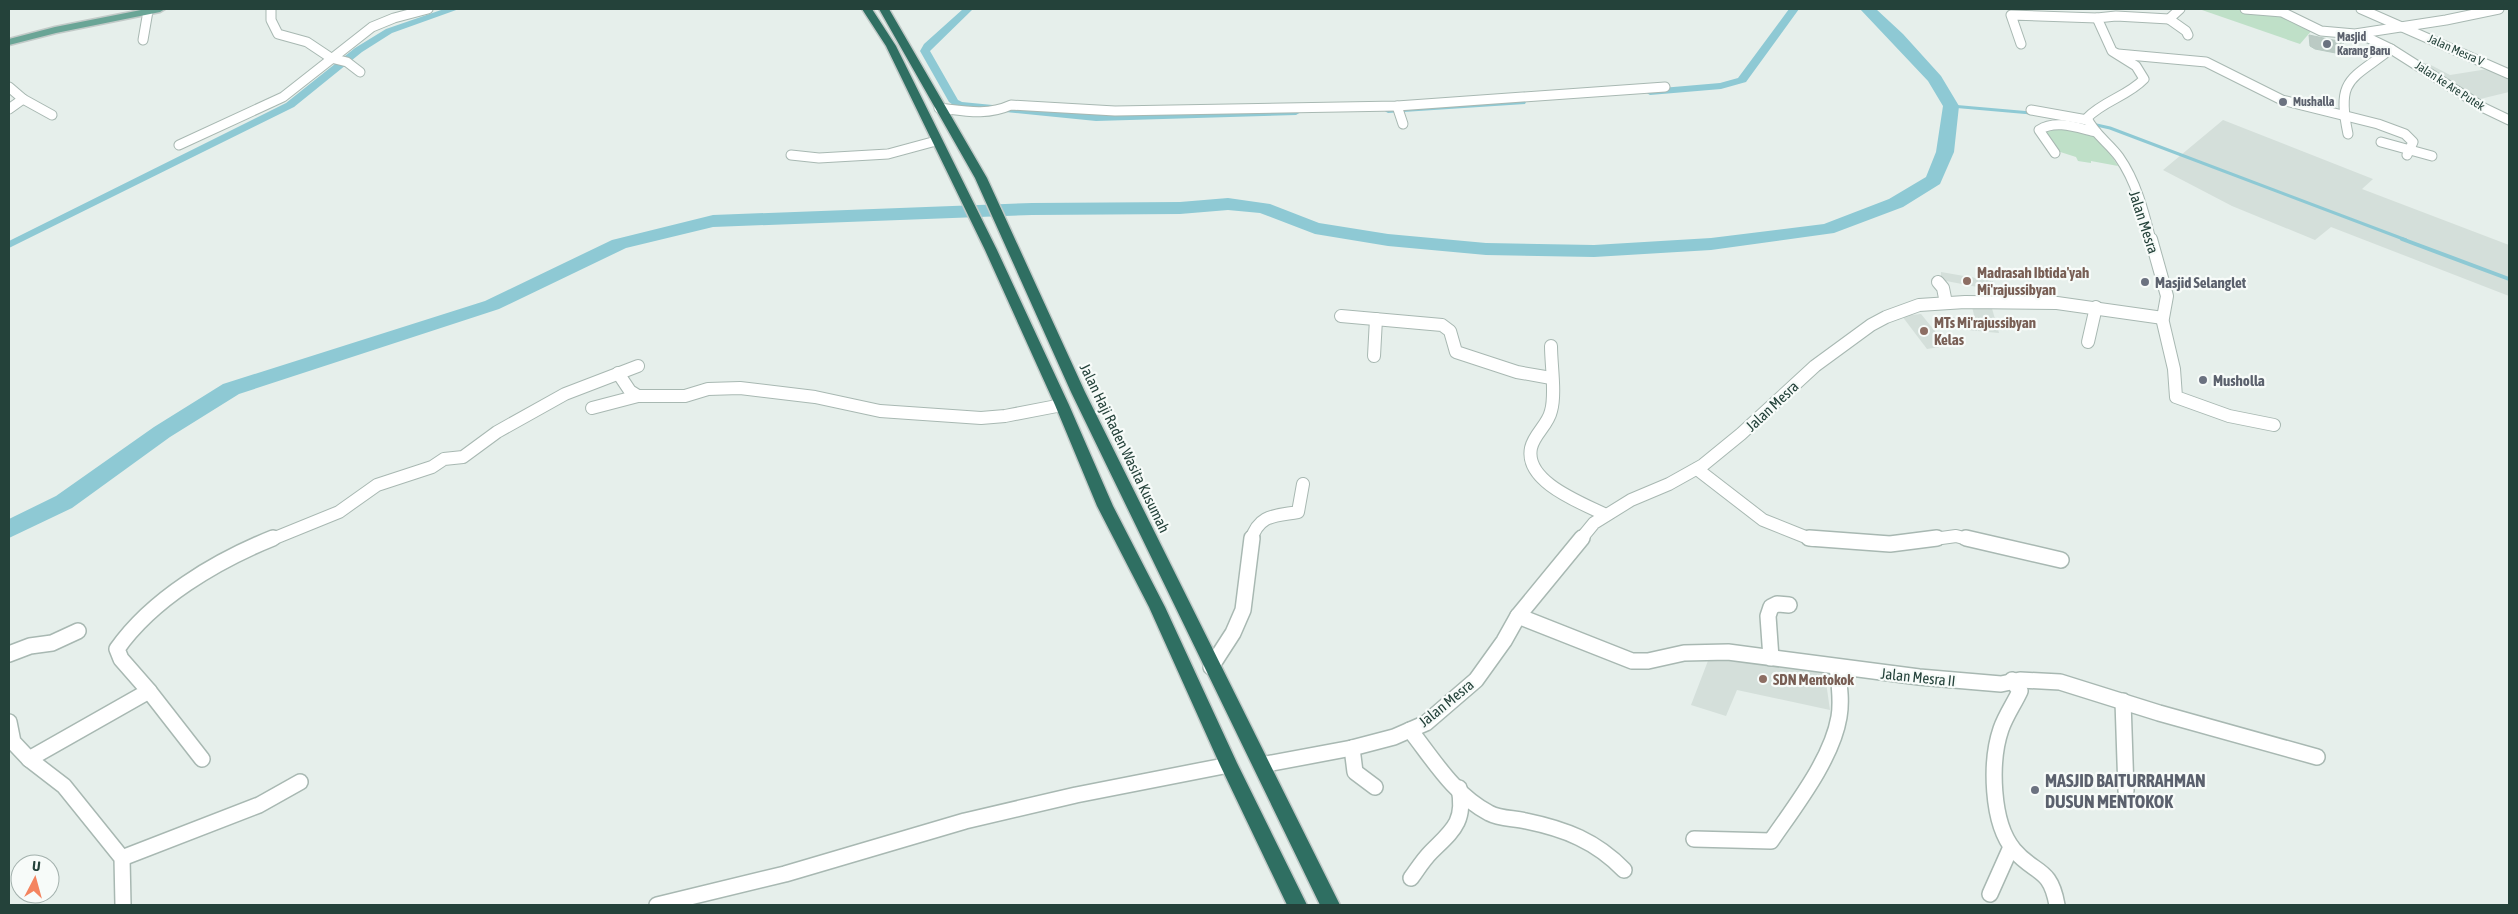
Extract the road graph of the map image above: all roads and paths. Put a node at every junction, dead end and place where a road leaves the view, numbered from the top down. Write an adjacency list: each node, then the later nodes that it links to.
1 (160, 9): 11 (main road)
2 (271, 9): 25 (street)
3 (428, 9): 25 (street)
4 (2082, 9): 14 (street)
5 (2132, 9): 15 (street)
6 (2180, 9): 16 (street)
7 (2245, 9): 10 (street)
8 (2361, 9): 17 (street, Jalan Mesra V)
9 (2499, 9): 17 (street)
10 (2281, 10): 18 (street)
11 (148, 11): 20 (street); 21 (main road)
12 (886, 11): 13 (highway); 31 (highway, Jalan Haji Raden Wasita Kusumah)
13 (870, 13): 39 (highway)
14 (2098, 18): 15 (street); 22 (street); 24 (street)
15 (2144, 18): 16 (street)
16 (2169, 19): 19 (street)
17 (2402, 26): 18 (street); 27 (street, Jalan Mesra V)
18 (2360, 34): 23 (street, Jalan ke Are Putek)
19 (2188, 35)
20 (143, 40)
21 (9, 42)
22 (2021, 44)
23 (2391, 49): 34 (street); 36 (street, Jalan ke Are Putek)
24 (2115, 54): 34 (street); 37 (street)
25 (333, 58): 26 (street); 41 (street)
26 (360, 72)
27 (2509, 74)
28 (9, 87): 30 (street)
29 (1666, 87): 31 (street)
30 (23, 99): 32 (street); 35 (street)
31 (940, 108): 69 (highway, Jalan Haji Raden Wasita Kusumah)
32 (9, 109)
33 (2031, 110): 37 (street)
34 (2343, 114): 38 (street); 42 (street)
35 (52, 115)
36 (2509, 120)
37 (2091, 126): 43 (street); 50 (street, Jalan Mesra)
38 (2348, 134)
39 (936, 140): 44 (street); 59 (highway)
40 (2381, 142): 42 (street)
41 (179, 145)
42 (2409, 152): 45 (street)
43 (2055, 153)
44 (791, 155)
45 (2432, 156)
46 (1938, 282): 47 (street)
47 (1946, 303): 48 (street, Jalan Mesra); 62 (street, Jalan Mesra)
48 (2096, 307): 50 (street, Jalan Mesra); 52 (street)
49 (1341, 316): 51 (street)
50 (2162, 318): 61 (street)
51 (1376, 319): 54 (street); 57 (street)
52 (2088, 342)
53 (1551, 346): 57 (street)
54 (1374, 356)
55 (638, 366): 56 (street)
56 (618, 373): 58 (street); 76 (street)
57 (1550, 378): 64 (street)
58 (638, 396): 59 (street); 60 (street)
59 (1062, 405): 70 (highway)
60 (592, 408)
61 (2274, 425)
62 (1697, 469): 64 (street, Jalan Mesra); 65 (street)
63 (1303, 484): 73 (street)
64 (1606, 514): 67 (street, Jalan Mesra)
65 (2061, 560)
66 (1789, 605): 72 (street)
67 (1518, 616): 72 (street, Jalan Mesra II); 79 (street, Jalan Mesra)
68 (78, 631): 71 (street)
69 (1195, 633): 70 (highway); 73 (highway, Jalan Haji Raden Wasita Kusumah)
70 (1172, 641): 85 (highway)
71 (9, 654)
72 (1771, 658): 74 (street, Jalan Mesra II)
73 (1210, 667): 84 (highway, Jalan Haji Raden Wasita Kusumah)
74 (1837, 667): 75 (street, Jalan Mesra II); 90 (street)
75 (2012, 680): 77 (street, Jalan Mesra II); 91 (street)
76 (148, 691): 81 (street); 83 (street)
77 (2123, 701): 82 (street, Jalan Mesra II); 89 (street)
78 (9, 722): 81 (street)
79 (1410, 730): 80 (street, Jalan Mesra); 88 (street)
80 (1352, 748): 84 (street, Jalan Mesra); 87 (street)
81 (20, 755): 92 (street)
82 (2317, 757)
83 (202, 759)
84 (1269, 763): 99 (highway, Jalan Haji Raden Wasita Kusumah)
85 (1229, 765): 97 (street); 98 (highway)
86 (300, 782): 92 (street)
87 (1375, 787)
88 (1459, 788): 93 (street); 94 (street)
89 (2126, 791)
90 (1694, 839)
91 (2011, 847): 95 (street); 100 (street)
92 (122, 858): 96 (street)
93 (1624, 870)
94 (1411, 878)
95 (1990, 894)
96 (123, 905)
97 (657, 905)
98 (1297, 905)
99 (1330, 905)
100 (2057, 905)

